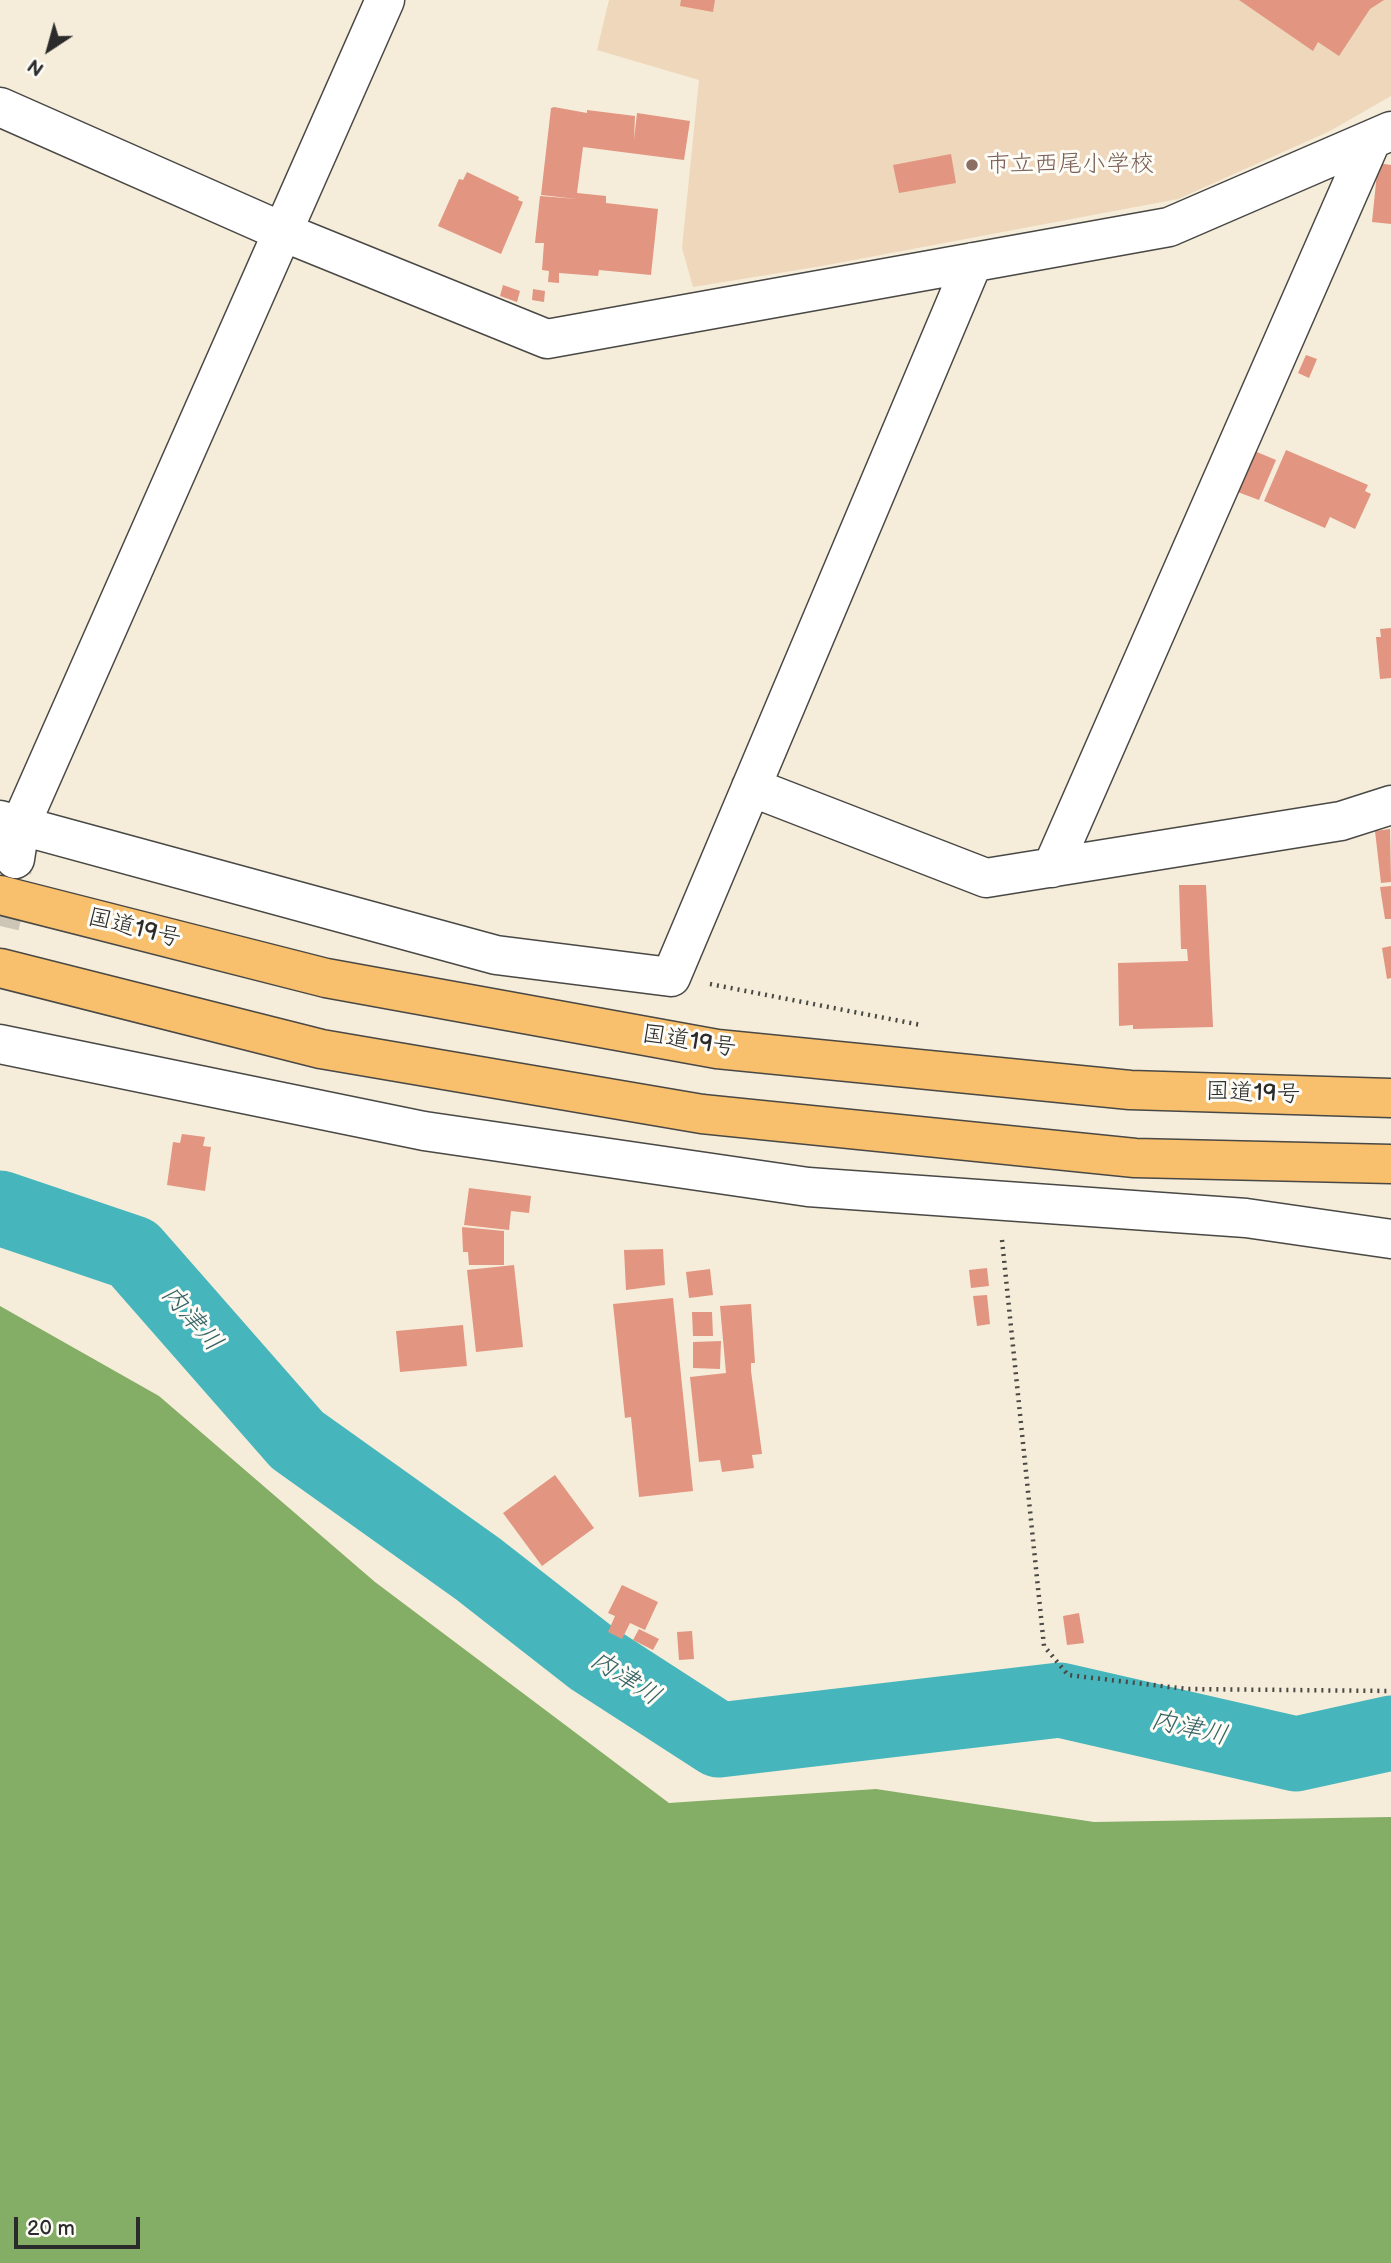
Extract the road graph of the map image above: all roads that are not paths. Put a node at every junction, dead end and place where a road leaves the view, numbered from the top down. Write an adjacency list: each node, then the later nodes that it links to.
1 (385, 0): 4 (street)
2 (0, 107): 4 (street)
3 (1381, 136): 5 (street); 9 (street)
4 (283, 232): 5 (street); 8 (street)
5 (973, 262): 6 (street)
6 (751, 787): 8 (street); 9 (street)
7 (1391, 805): 9 (street)
8 (12, 835)
9 (1052, 868)
10 (0, 895): 13 (highway, 国道19号)
11 (0, 968): 14 (highway)
12 (0, 1044): 15 (street)
13 (1391, 1098)
14 (1391, 1164)
15 (1391, 1239)

